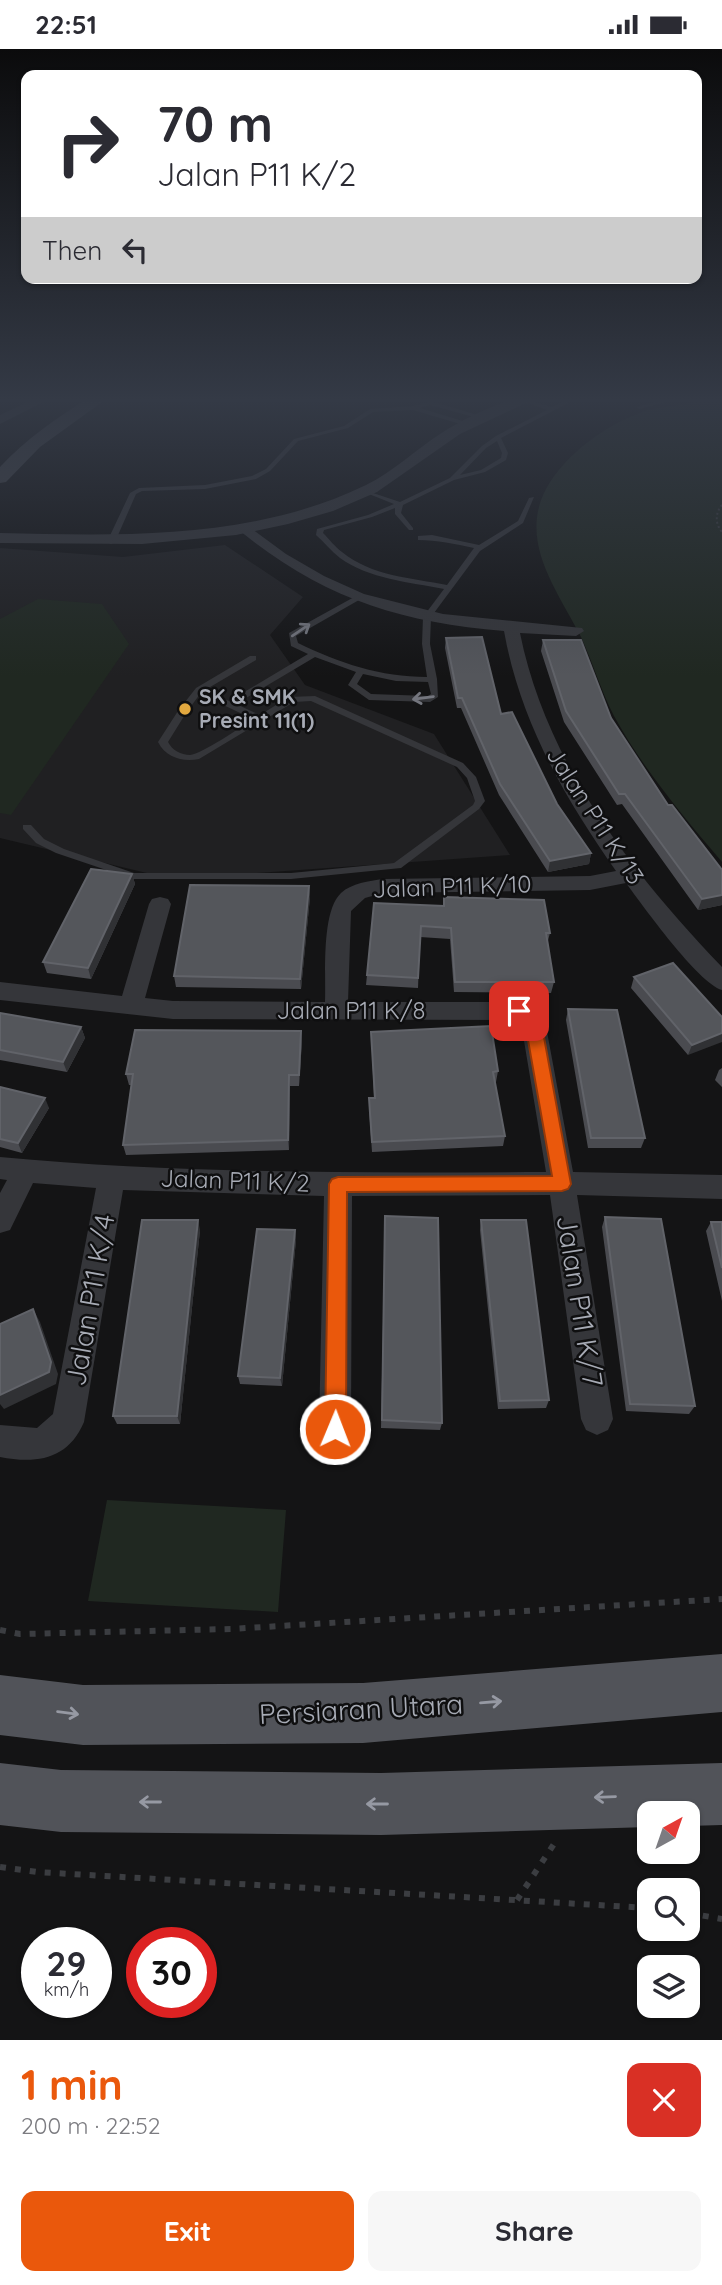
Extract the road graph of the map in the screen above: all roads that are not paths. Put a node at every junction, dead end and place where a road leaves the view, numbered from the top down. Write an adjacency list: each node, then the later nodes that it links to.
1 (139, 490): 10 (lane)
2 (429, 490): 5 (lane)
3 (366, 491): 5 (lane); 6 (street)
4 (532, 498): 11 (lane)
5 (400, 504): 7 (lane); 12 (lane)
6 (245, 528): 10 (street); 13 (street)
7 (411, 529)
8 (0, 538): 10 (street)
9 (421, 538): 11 (lane)
10 (111, 542)
11 (480, 547): 12 (lane)
12 (447, 587): 14 (lane)
13 (356, 598): 14 (street); 17 (lane, one-way to 13)
14 (427, 617): 15 (street); 20 (lane)
15 (511, 627): 16 (street); 25 (street, Jalan P11 K/13)
16 (576, 631)
17 (314, 654): 19 (lane); 22 (lane)
18 (253, 658): 21 (lane)
19 (360, 672): 20 (lane); 20 (lane, one-way to 19)
20 (433, 679)
21 (199, 690): 22 (lane); 23 (lane)
22 (230, 704): 23 (lane)
23 (260, 719): 24 (lane)
24 (27, 827)
25 (631, 875): 27 (street, Jalan P11 K/13); 30 (street, Jalan P11 K/10)
26 (160, 904): 29 (street)
27 (722, 982)
28 (0, 991): 29 (street, Jalan P11 K/8)
29 (131, 1006): 30 (street, Jalan P11 K/8)
30 (337, 1010): 34 (street, Jalan P11 K/8)
31 (12, 1169): 32 (street, Jalan P11 K/2); 36 (street)
32 (112, 1177): 33 (street, Jalan P11 K/2); 39 (street, Jalan P11 K/4)
33 (338, 1184): 34 (street, Jalan P11 K/2); 38 (street)
34 (562, 1184): 35 (street, Jalan P11 K/2); 37 (street, Jalan P11 K/7)
35 (722, 1187)
36 (0, 1221)
37 (597, 1419)
38 (335, 1429)
39 (0, 1441)
40 (722, 1682): 41 (main road, Persiaran Utara, one-way to 40)
41 (0, 1705)
42 (0, 1794): 43 (main road, one-way to 42)
43 (722, 1794)

